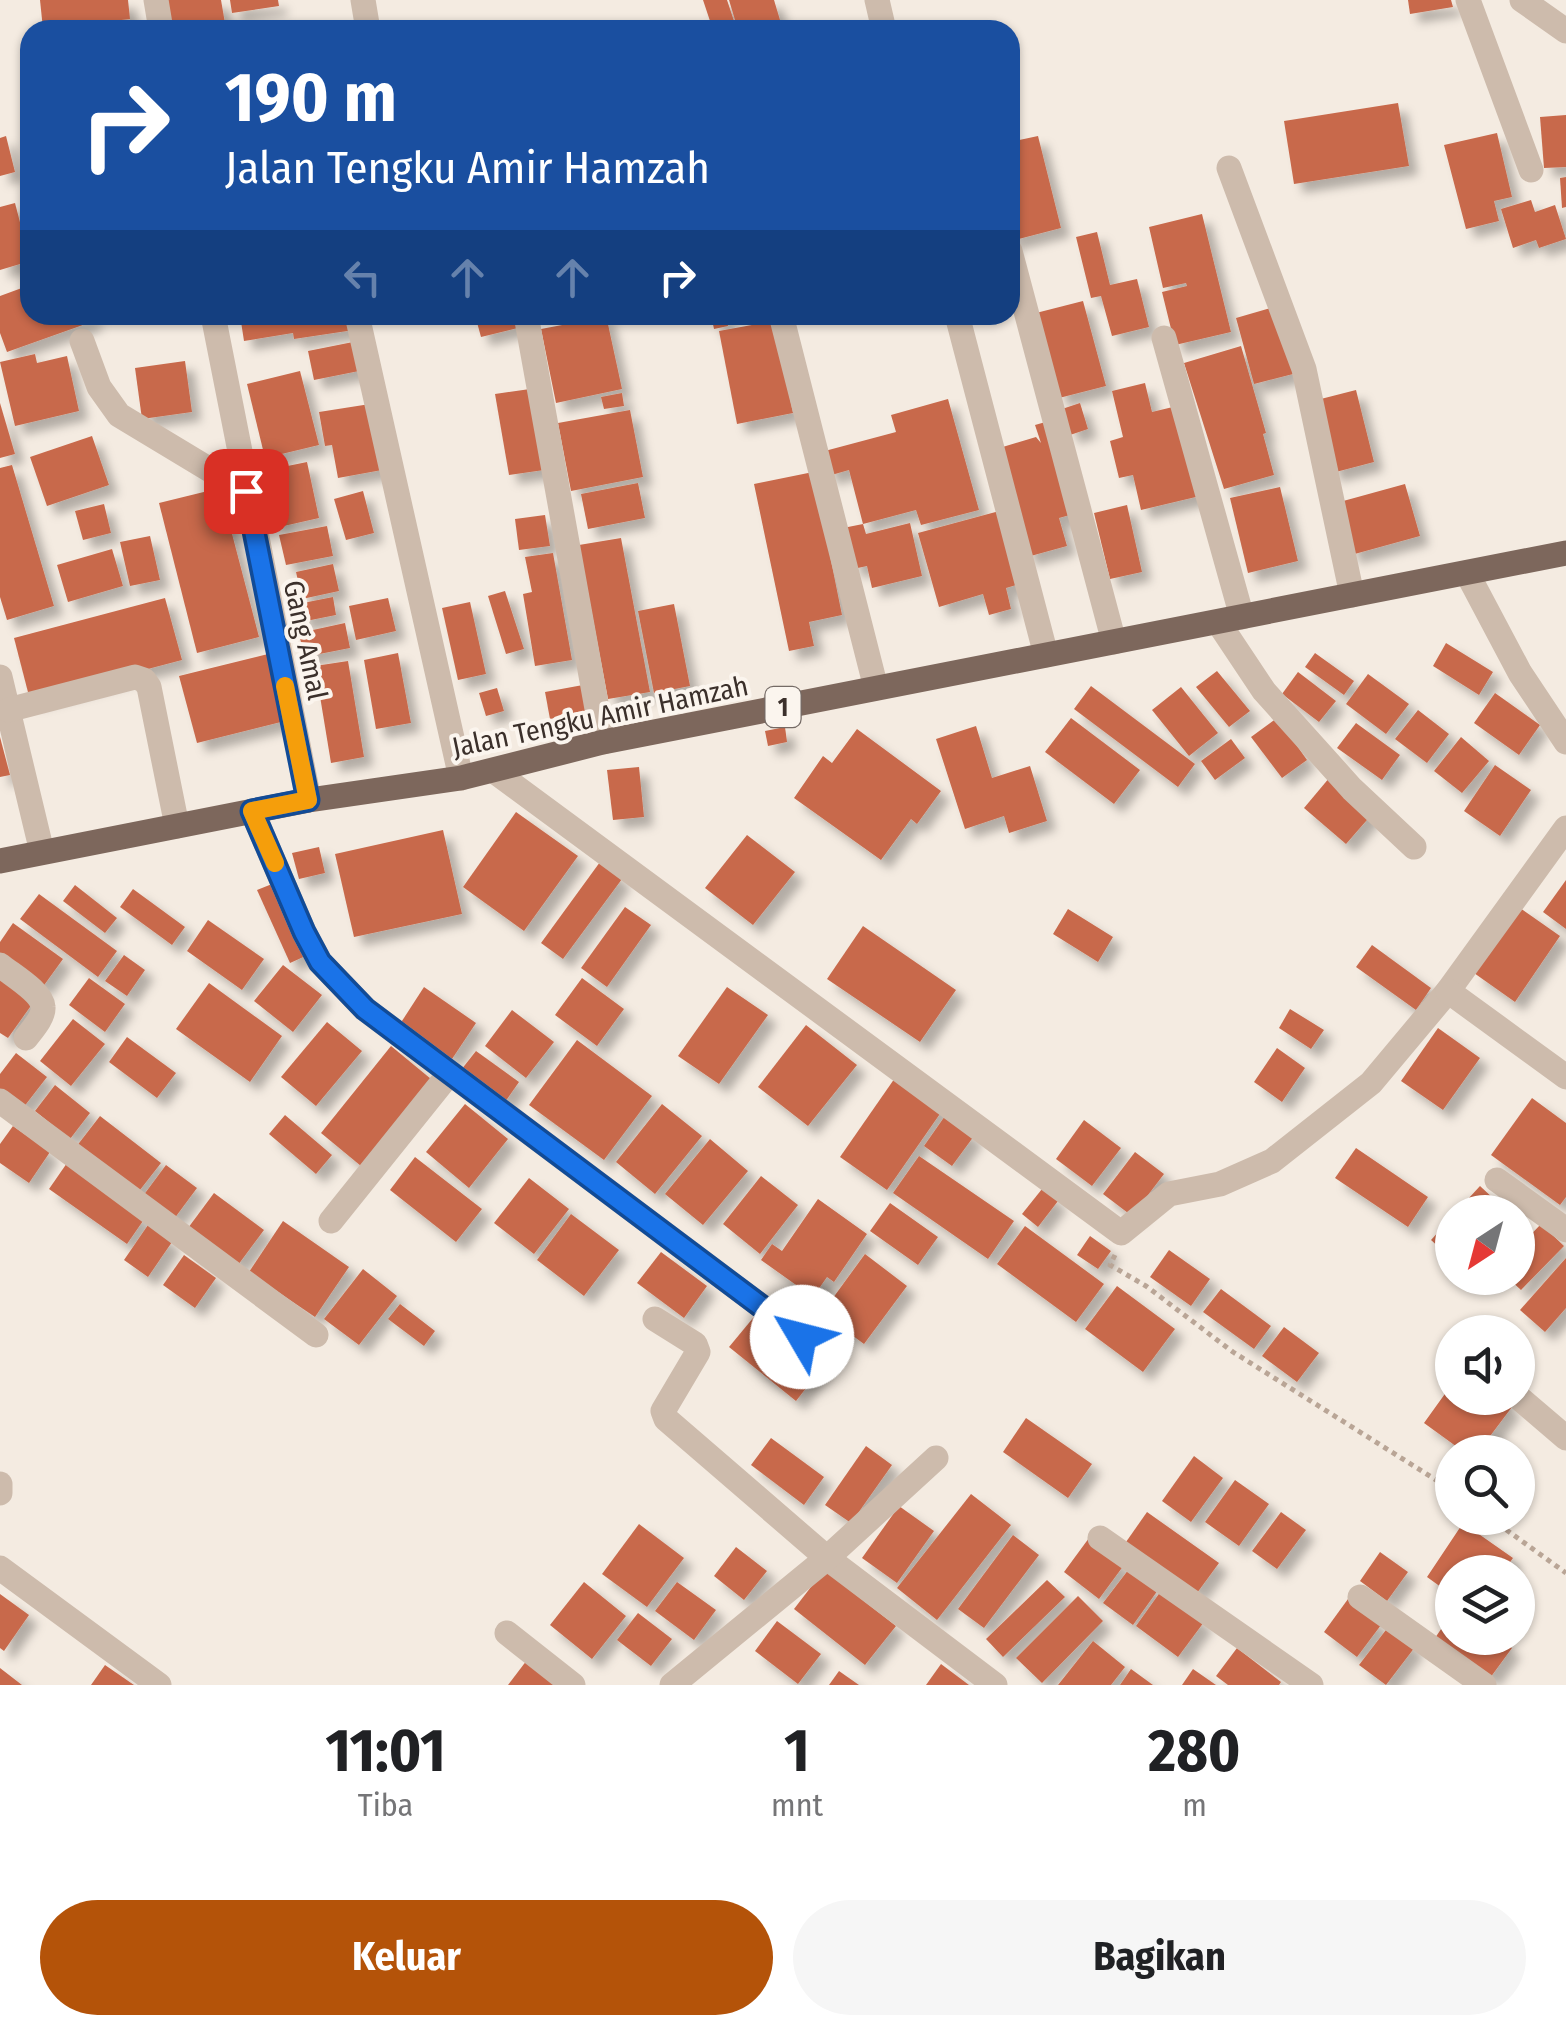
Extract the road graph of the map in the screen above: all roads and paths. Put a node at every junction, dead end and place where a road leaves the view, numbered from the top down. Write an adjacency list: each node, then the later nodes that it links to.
1 (1468, 0): 5 (street)
2 (1522, 0): 3 (street)
3 (1566, 31)
4 (1229, 168): 17 (street)
5 (1531, 170)
6 (1020, 289): 19 (street)
7 (215, 325): 14 (street, Gang Amal)
8 (359, 325): 27 (street)
9 (528, 325): 24 (street)
10 (784, 325): 22 (street)
11 (960, 325): 20 (street)
12 (1164, 338): 18 (street)
13 (82, 341): 14 (street)
14 (246, 491): 28 (street, Gang Amal)
15 (1566, 553): 16 (main road, Jalan Tengku Amir Hamzah / 1)
16 (1467, 573): 17 (main road, Jalan Tengku Amir Hamzah / 1); 25 (street)
17 (1352, 595): 18 (main road, Jalan Tengku Amir Hamzah / 1)
18 (1230, 619): 19 (main road, Jalan Tengku Amir Hamzah / 1); 32 (street)
19 (1114, 642): 20 (main road, Jalan Tengku Amir Hamzah / 1)
20 (1046, 655): 22 (main road, Jalan Tengku Amir Hamzah / 1)
21 (0, 677): 23 (street)
22 (876, 688): 24 (main road, Jalan Tengku Amir Hamzah / 1)
23 (8, 710): 30 (street); 33 (street)
24 (603, 742): 26 (main road, Jalan Tengku Amir Hamzah / 1)
25 (1566, 742)
26 (494, 772): 27 (main road, Jalan Tengku Amir Hamzah / 1); 44 (street)
27 (460, 778): 28 (main road, Jalan Tengku Amir Hamzah / 1)
28 (308, 800): 29 (main road, Jalan Tengku Amir Hamzah / 1)
29 (252, 811): 30 (main road, Jalan Tengku Amir Hamzah / 1); 38 (street)
30 (177, 826): 33 (main road, Jalan Tengku Amir Hamzah / 1)
31 (1566, 828): 36 (street)
32 (1414, 847)
33 (42, 852): 34 (main road, Jalan Tengku Amir Hamzah / 1)
34 (0, 861)
35 (0, 965): 37 (street)
36 (1448, 991): 39 (street); 44 (street)
37 (26, 1038)
38 (448, 1074): 42 (street); 47 (street)
39 (1566, 1077)
40 (0, 1101): 46 (street)
41 (1497, 1180): 43 (street)
42 (331, 1221)
43 (1566, 1230)
44 (1122, 1234): 51 (path)
45 (655, 1319): 56 (street)
46 (316, 1335)
47 (802, 1337)
48 (1535, 1412): 49 (street)
49 (1566, 1438)
50 (936, 1458): 56 (street)
51 (1435, 1479)
52 (0, 1484): 53 (street)
53 (0, 1493)
54 (1513, 1535): 58 (path)
55 (1100, 1538): 65 (street)
56 (827, 1558): 63 (street); 64 (street)
57 (0, 1568): 61 (street)
58 (1566, 1573)
59 (1360, 1596): 66 (street)
60 (507, 1633): 62 (street)
61 (159, 1685)
62 (573, 1685)
63 (672, 1685)
64 (995, 1685)
65 (1311, 1685)
66 (1484, 1685)

